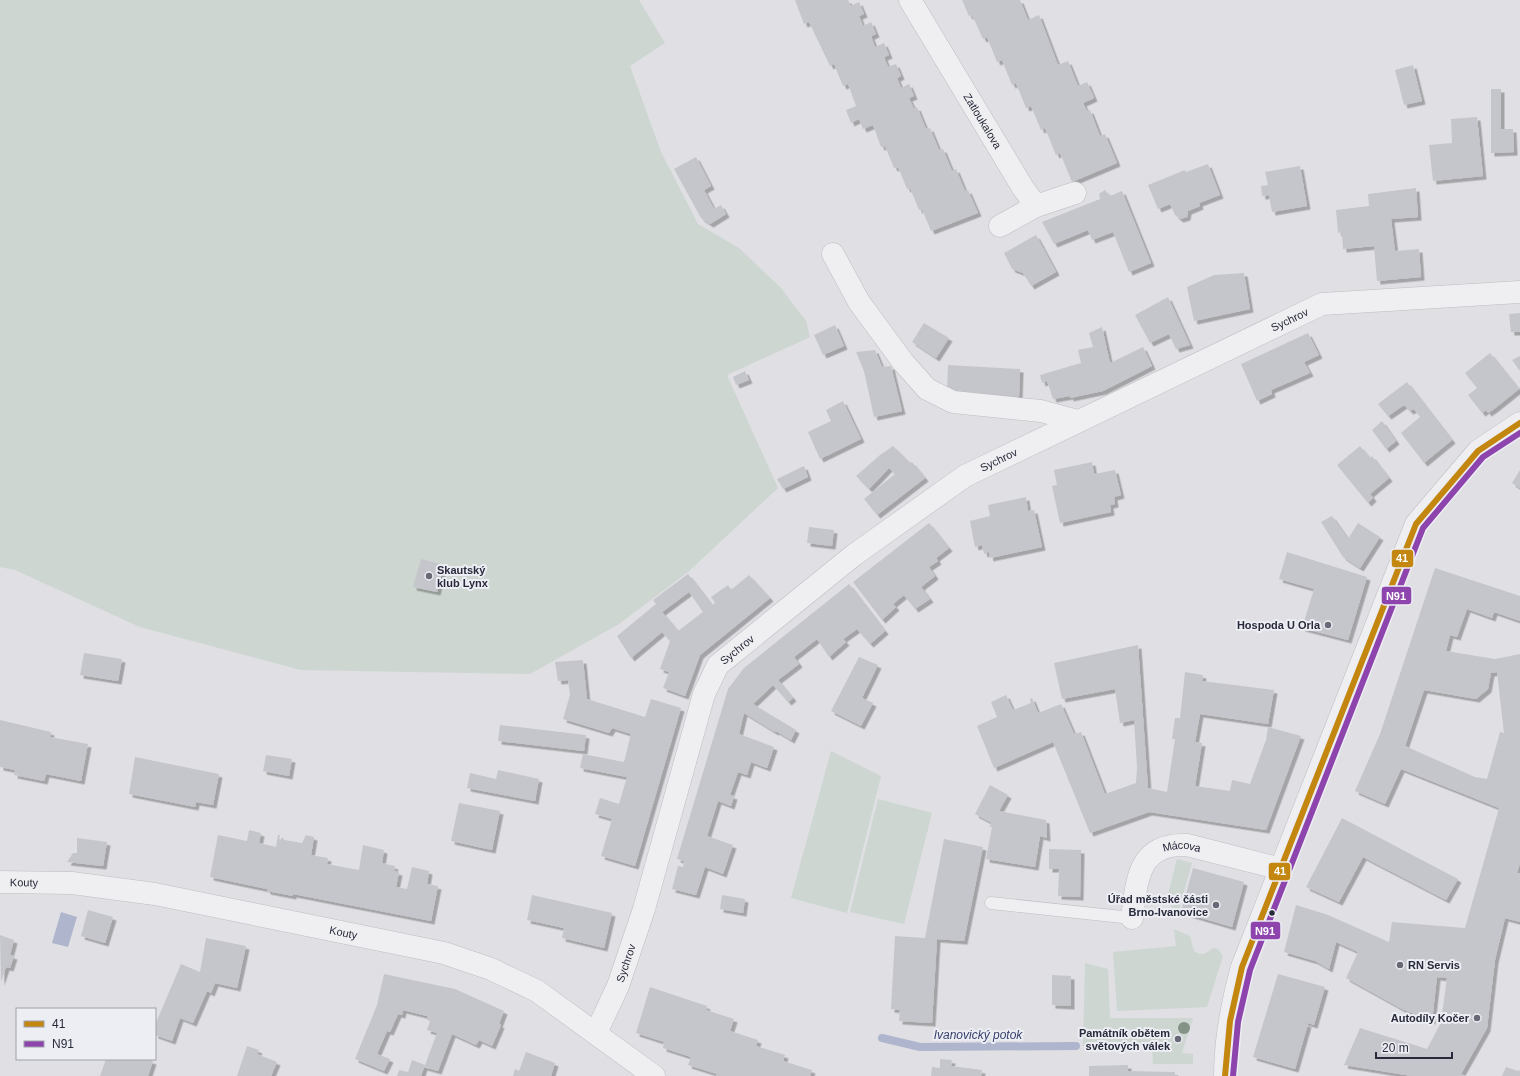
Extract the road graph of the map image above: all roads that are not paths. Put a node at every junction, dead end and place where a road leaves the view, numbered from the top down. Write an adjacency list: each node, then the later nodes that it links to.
1 (910, 0): 3 (street, Zatloukalova)
2 (1075, 193): 3 (street)
3 (1036, 206): 4 (street)
4 (1000, 226)
5 (833, 254): 7 (street)
6 (1520, 292): 7 (street, Sychrov)
7 (1078, 421): 13 (street, Sychrov)
8 (1520, 423): 9 (street)
9 (1281, 869): 12 (street, Mácova); 15 (street)
10 (0, 882): 13 (street, Kouty)
11 (991, 903): 12 (lane)
12 (1132, 918)
13 (596, 1033): 14 (street, Kouty)
14 (654, 1076)
15 (1225, 1076)

